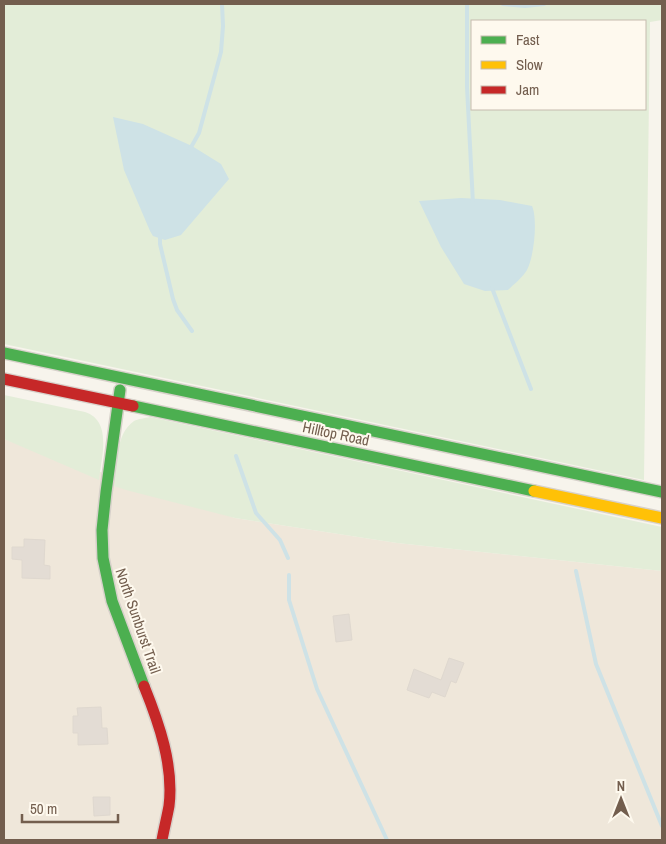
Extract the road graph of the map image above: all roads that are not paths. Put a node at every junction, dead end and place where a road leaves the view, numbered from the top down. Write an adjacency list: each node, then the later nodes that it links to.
1 (4, 353): 2 (main road, Hilltop Road)
2 (122, 378): 4 (main road, North Sunburst Trail); 5 (main road, Hilltop Road)
3 (4, 379): 4 (main road, Hilltop Road)
4 (118, 403): 6 (main road, Hilltop Road); 7 (main road, North Sunburst Trail)
5 (662, 492)
6 (662, 518)
7 (162, 840)

